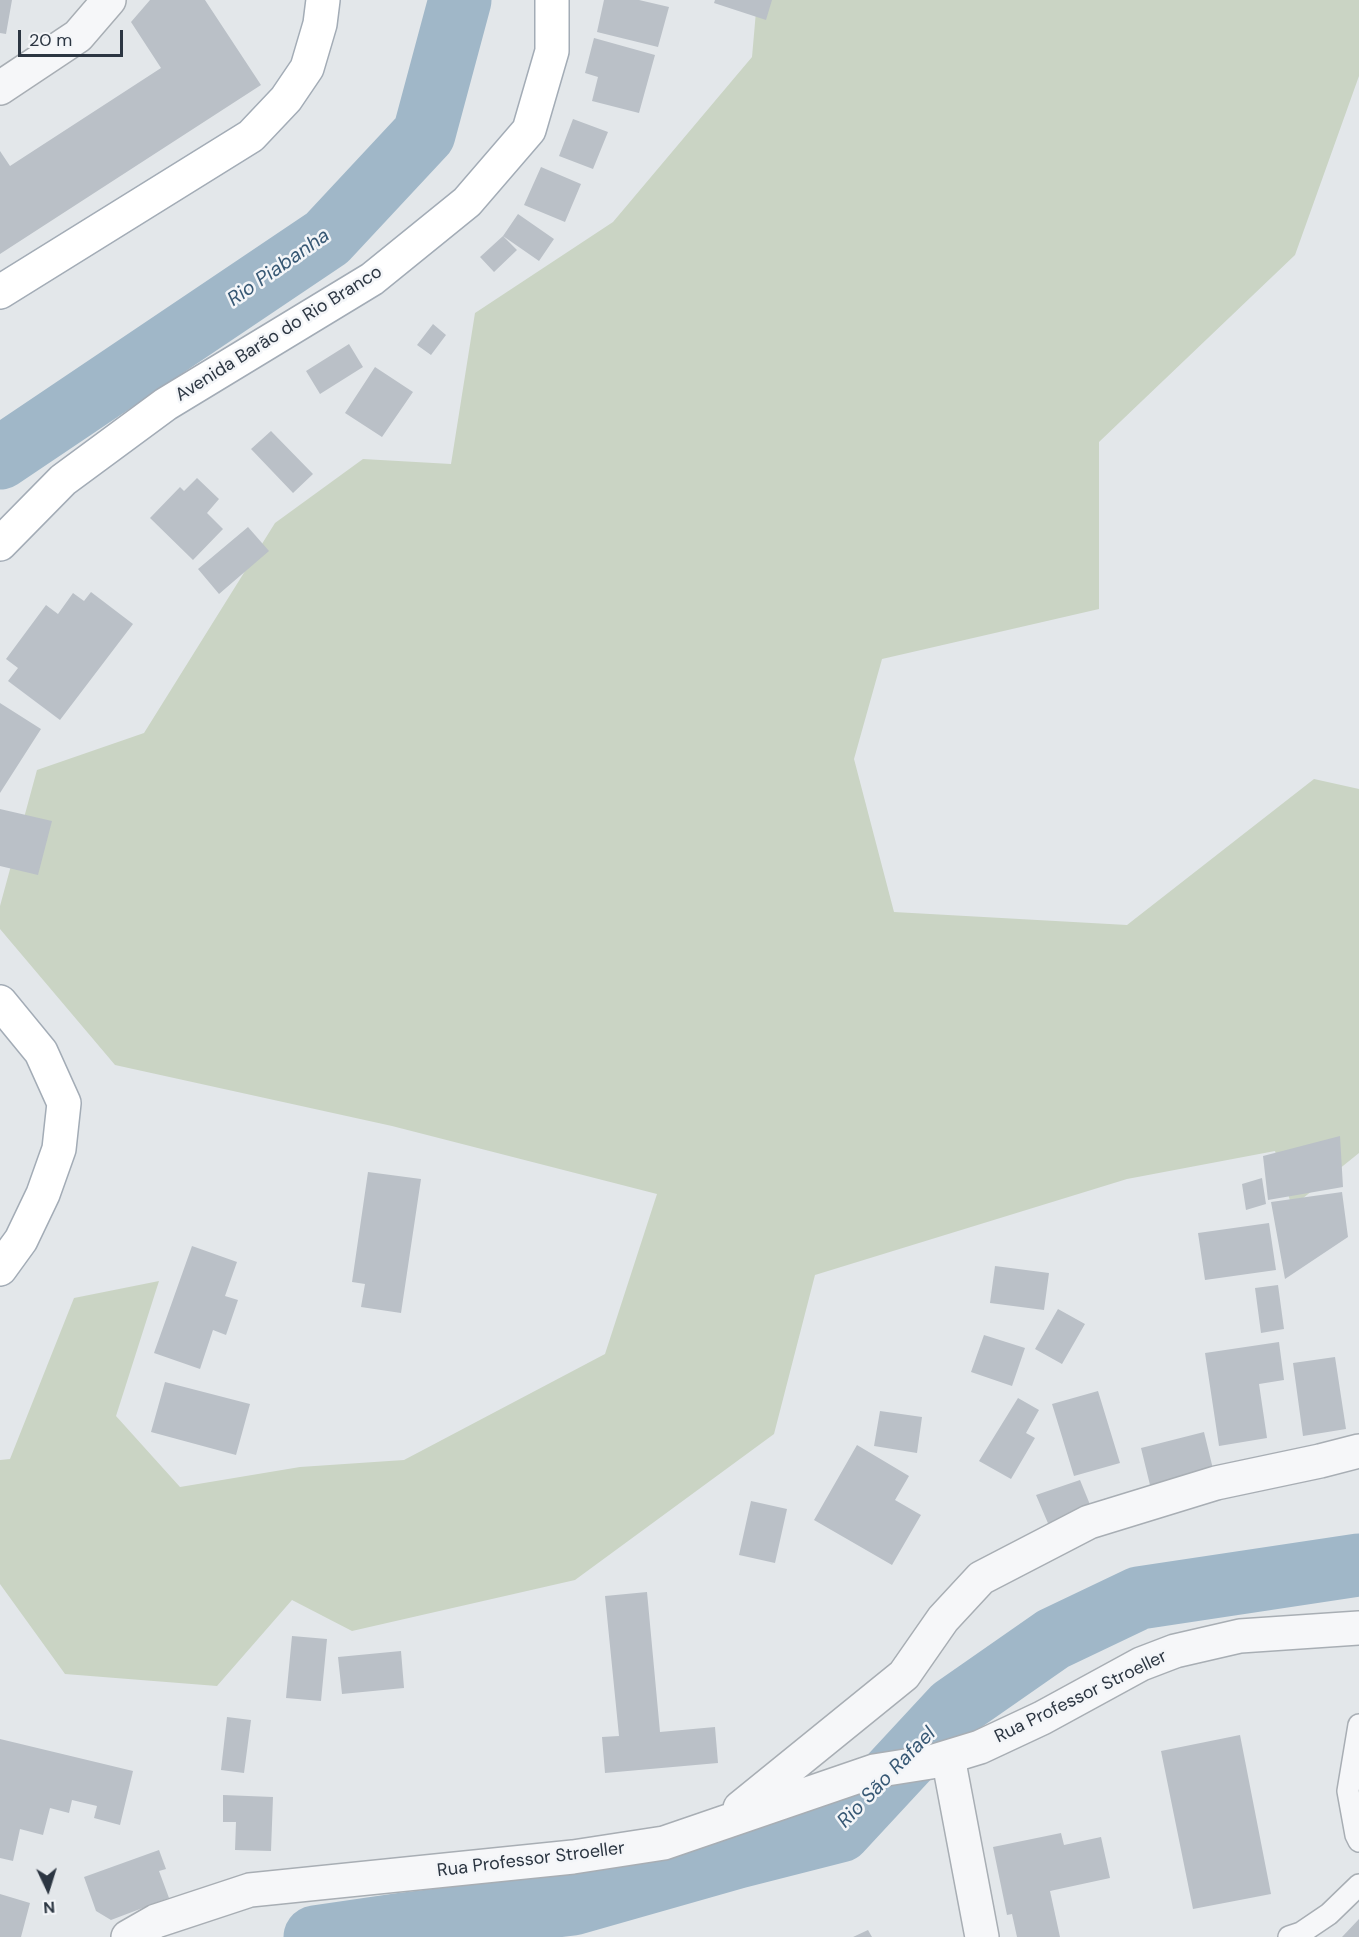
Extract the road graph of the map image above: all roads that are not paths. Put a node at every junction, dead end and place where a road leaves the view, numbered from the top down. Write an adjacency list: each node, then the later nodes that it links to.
1 (108, 0): 4 (street)
2 (323, 0): 5 (main road)
3 (552, 0): 6 (main road, Avenida Barão do Rio Branco)
4 (0, 88)
5 (0, 292)
6 (0, 544)
7 (0, 1002): 8 (main road)
8 (0, 1269)
9 (1359, 1451): 13 (street)
10 (1359, 1628): 12 (street, Rua Professor Stroeller)
11 (1359, 1725): 14 (lane)
12 (940, 1760): 13 (street, Rua Professor Stroeller); 17 (street)
13 (722, 1822): 16 (street, Rua Professor Stroeller)
14 (1359, 1841)
15 (1359, 1885): 18 (lane)
16 (128, 1937)
17 (982, 1937)
18 (1289, 1937)

